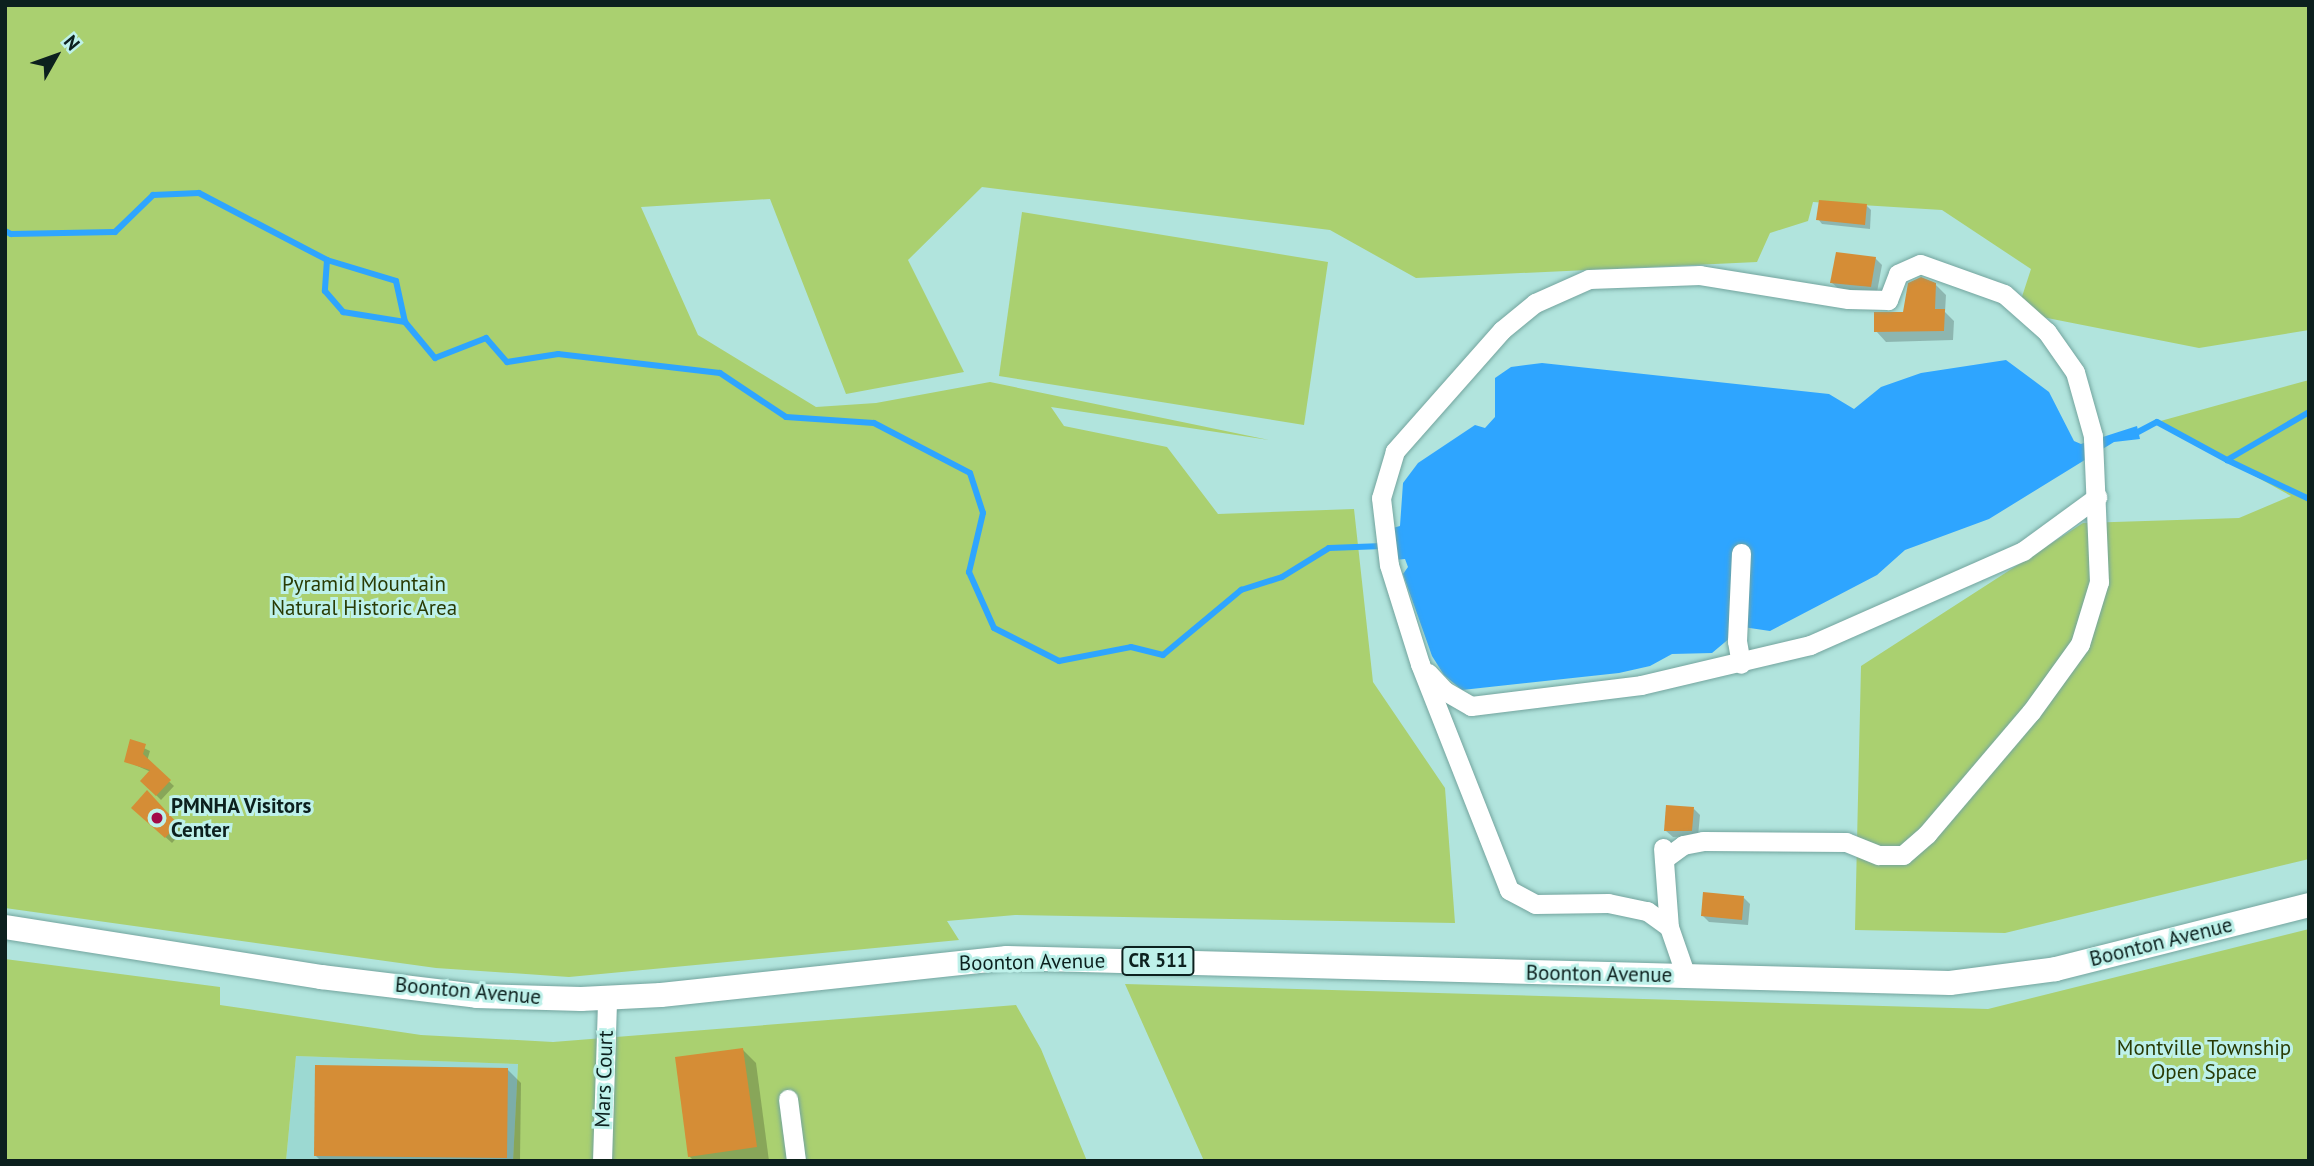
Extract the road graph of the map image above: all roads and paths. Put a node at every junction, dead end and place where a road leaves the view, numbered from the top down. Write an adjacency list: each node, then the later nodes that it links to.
1 (2097, 497): 3 (lane); 4 (lane); 7 (lane)
2 (1739, 558): 4 (lane)
3 (1419, 664): 4 (lane); 7 (lane)
4 (1741, 664)
5 (2309, 905): 8 (main road, Boonton Avenue / CR 511)
6 (5, 927): 9 (main road, Boonton Avenue / CR 511)
7 (1669, 927): 8 (lane)
8 (1686, 976): 9 (main road, Boonton Avenue / CR 511)
9 (607, 998): 11 (lane, Mars Court)
10 (788, 1099): 12 (lane)
11 (602, 1161)
12 (796, 1161)

